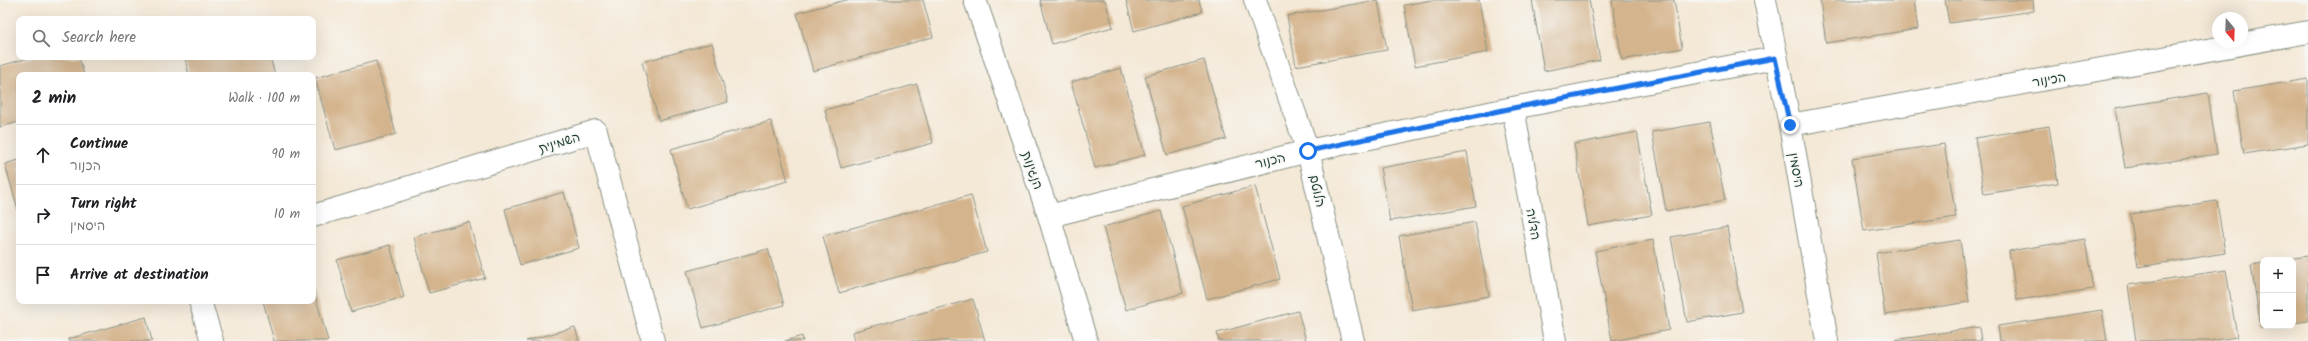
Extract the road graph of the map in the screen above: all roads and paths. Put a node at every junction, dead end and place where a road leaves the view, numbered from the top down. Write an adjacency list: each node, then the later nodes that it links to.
1 (975, 0): 10 (street, הנגינות)
2 (1255, 0): 8 (street, הלוטם)
3 (1764, 0): 5 (street, היסמין)
4 (2308, 32): 7 (street, הכינור)
5 (1775, 58): 6 (street, הכנור); 7 (street, היסמין)
6 (1513, 108): 8 (street, הכנור); 16 (street, הדליה)
7 (1790, 125): 17 (street, היסמין)
8 (1308, 151): 10 (street, הכנור); 15 (street, הלוטם)
9 (316, 215): 13 (street, השמינית)
10 (1049, 216): 14 (street, הנגינות)
11 (201, 304): 12 (street)
12 (212, 341)
13 (653, 341)
14 (1086, 341)
15 (1353, 341)
16 (1555, 341)
17 (1827, 341)

